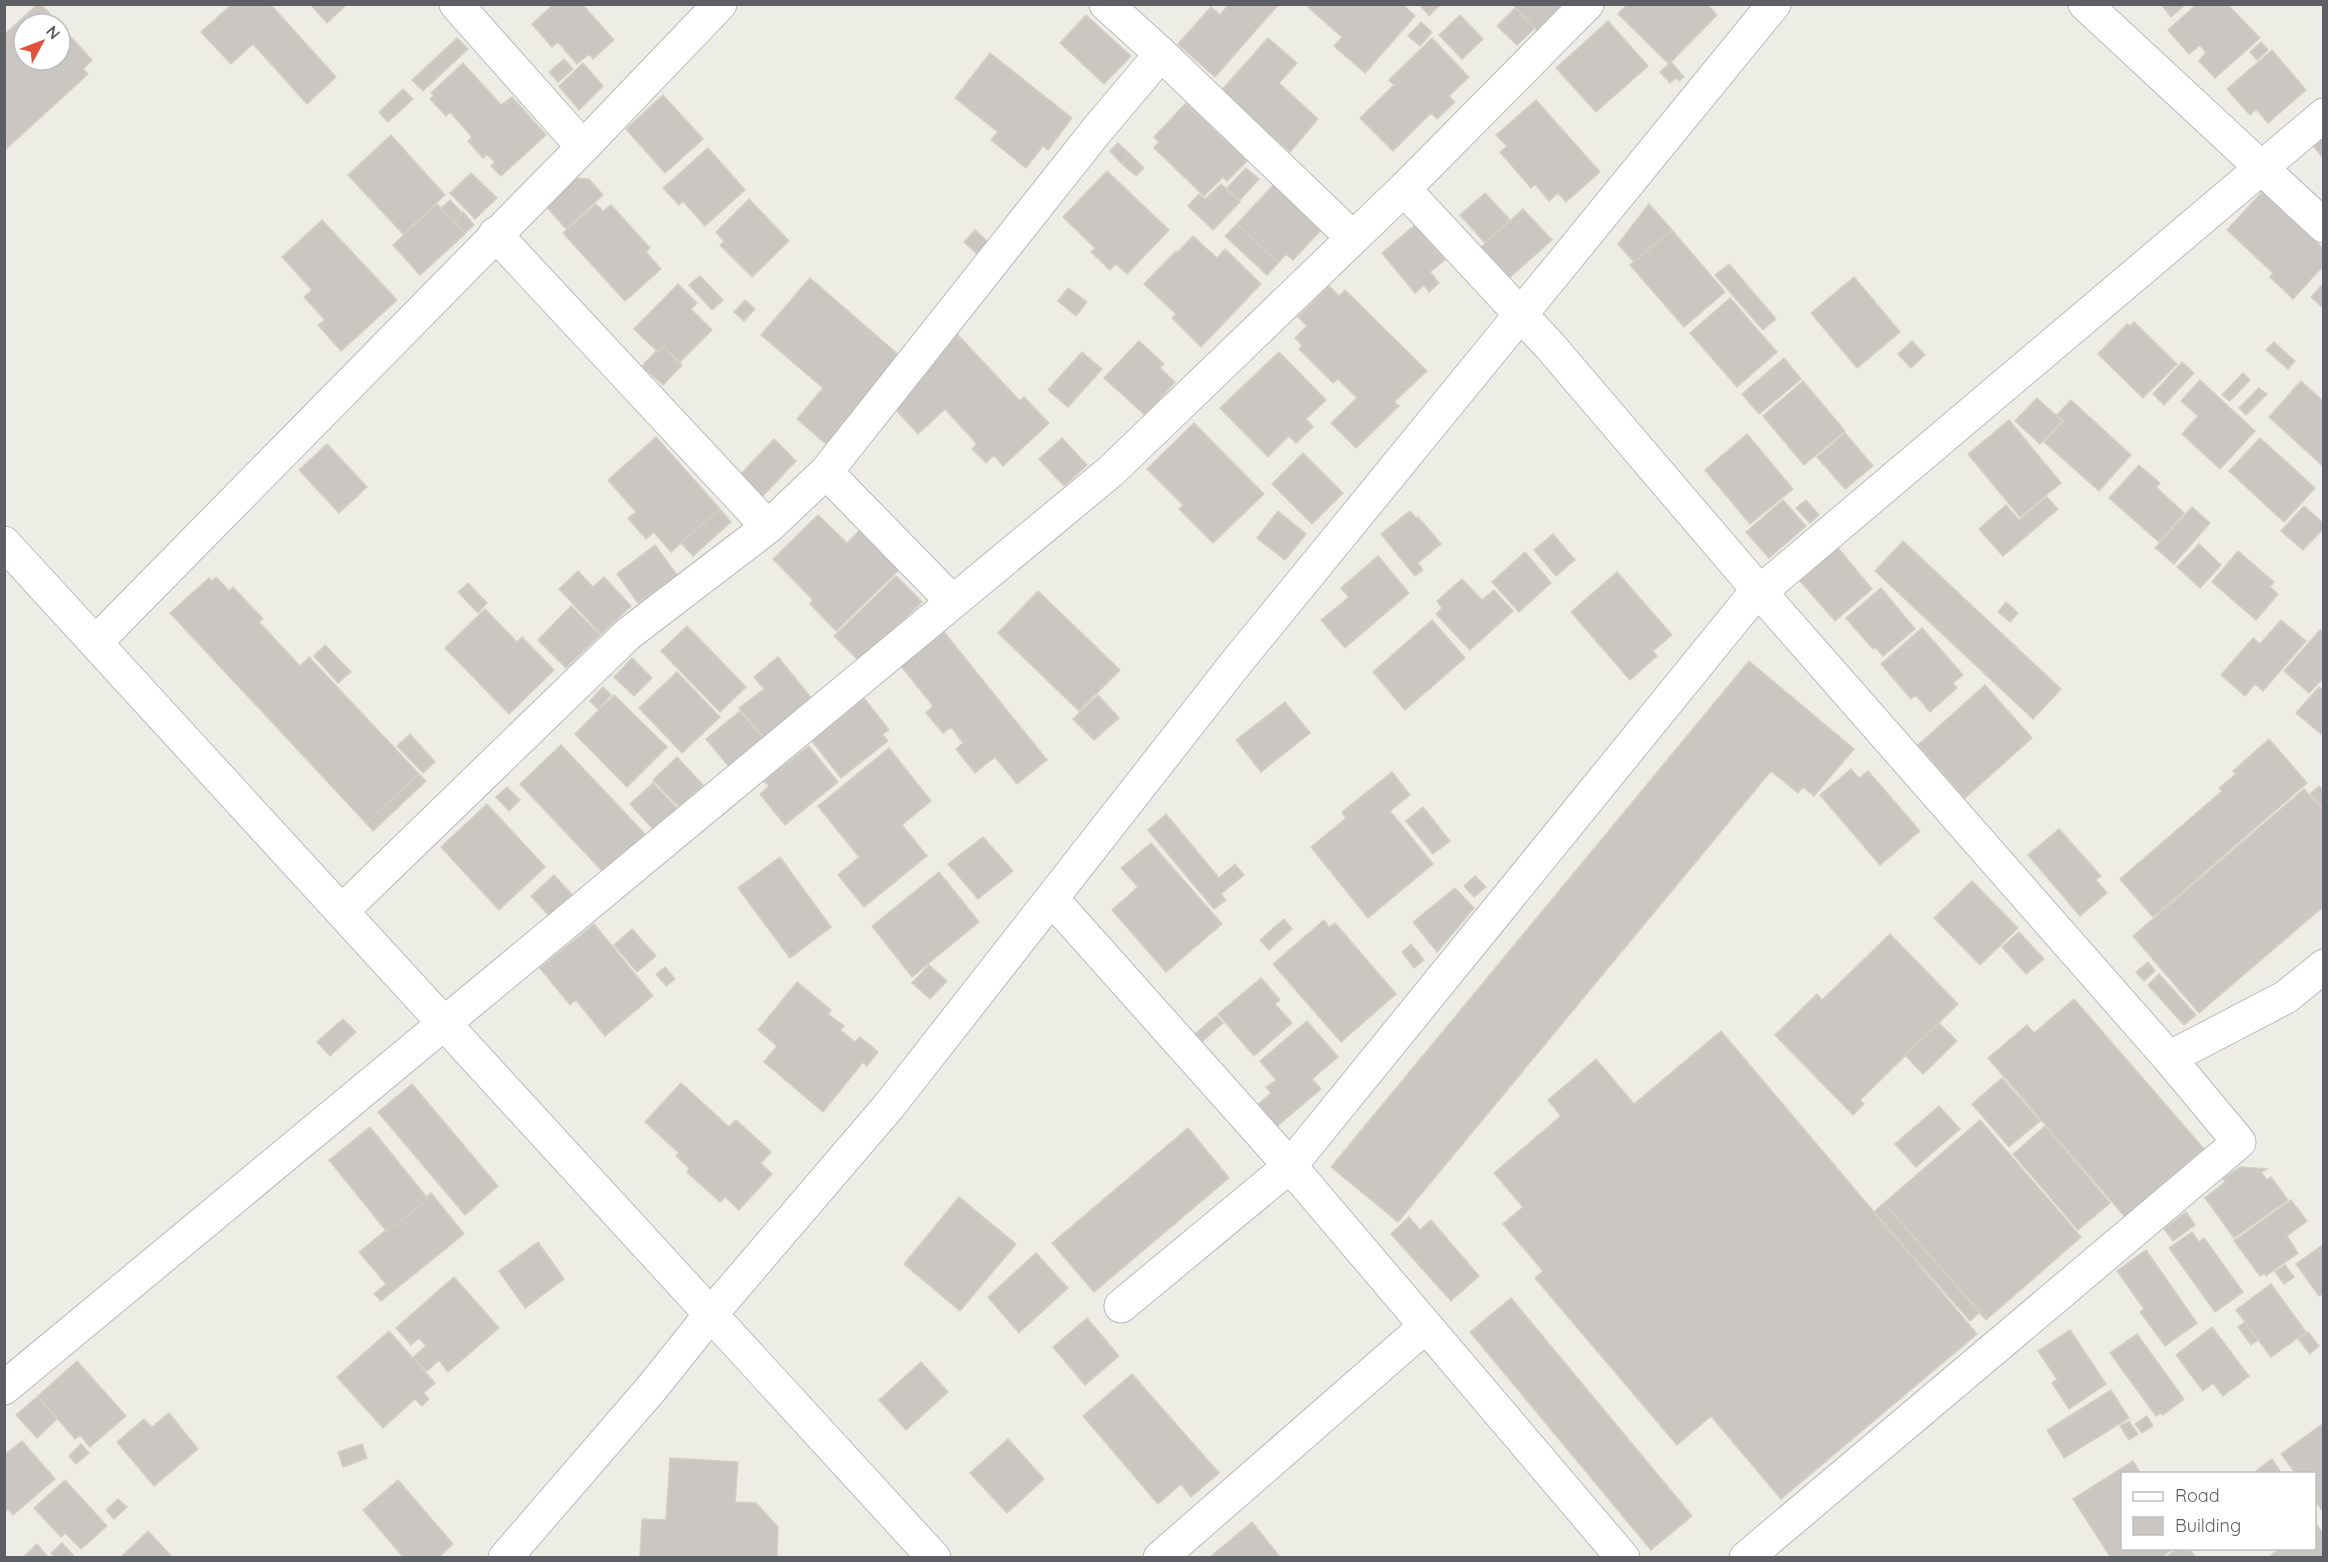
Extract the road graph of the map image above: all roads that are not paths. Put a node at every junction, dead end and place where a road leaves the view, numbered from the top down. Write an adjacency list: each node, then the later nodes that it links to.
1 (456, 4): 9 (street)
2 (720, 4): 9 (street)
3 (1106, 4): 7 (street)
4 (1587, 4): 11 (street)
5 (1774, 4): 15 (street)
6 (2085, 4): 10 (street)
7 (1161, 54): 14 (street); 16 (street)
8 (2324, 115): 10 (street)
9 (583, 147): 13 (street)
10 (2262, 169): 12 (street); 19 (street)
11 (1404, 189): 14 (street); 15 (street)
12 (2324, 226)
13 (495, 234): 17 (street); 21 (street)
14 (1353, 238): 20 (street)
15 (1521, 314): 19 (street); 22 (street)
16 (825, 472): 17 (street); 20 (street)
17 (768, 527): 23 (street)
18 (4, 543): 21 (street)
19 (1760, 592): 26 (street); 27 (street)
20 (953, 602): 25 (street)
21 (96, 642): 23 (street)
22 (1052, 899): 27 (street); 29 (street)
23 (342, 911): 25 (street)
24 (2324, 966): 26 (street)
25 (444, 1024): 29 (street); 31 (street)
26 (2169, 1058): 36 (street)
27 (1290, 1166): 28 (street); 30 (street)
28 (1121, 1306)
29 (711, 1314): 32 (street); 33 (street)
30 (1426, 1326): 34 (street); 35 (street)
31 (4, 1388)
32 (505, 1557)
33 (934, 1557)
34 (1160, 1557)
35 (1623, 1557)
36 (1746, 1557)

